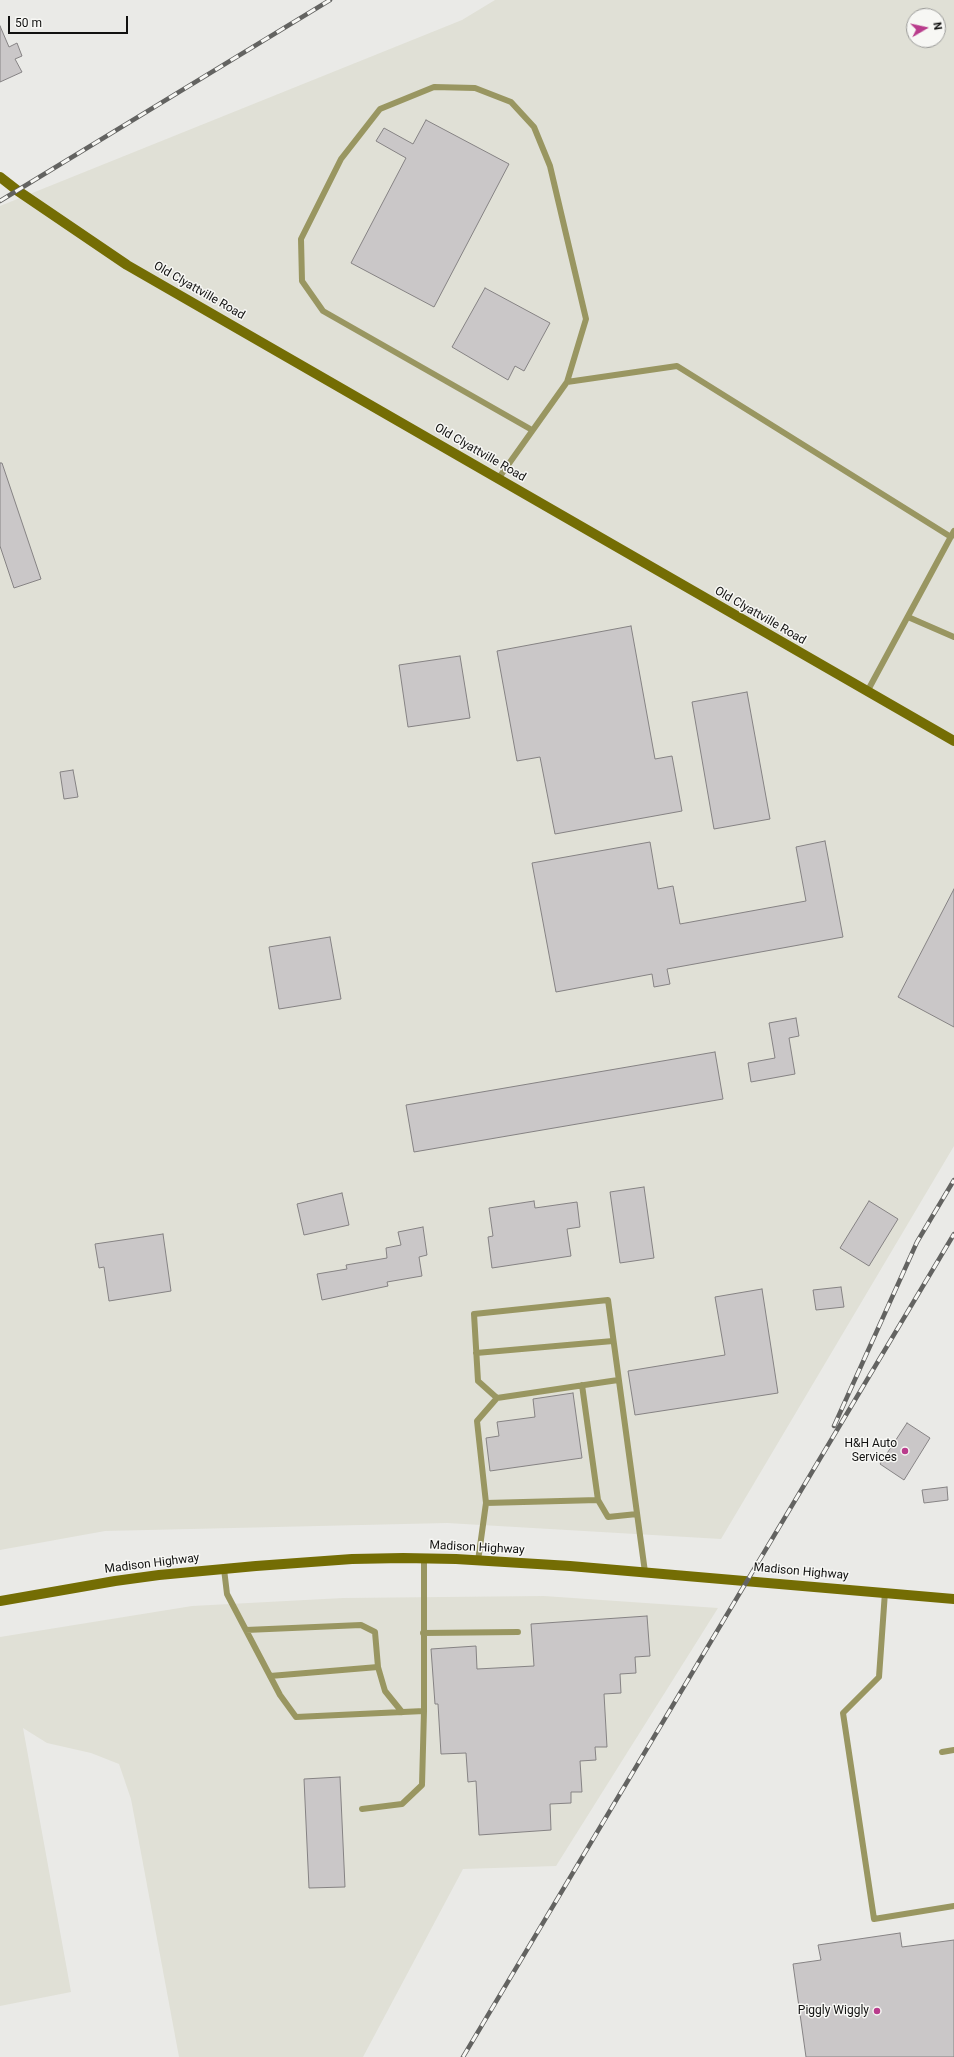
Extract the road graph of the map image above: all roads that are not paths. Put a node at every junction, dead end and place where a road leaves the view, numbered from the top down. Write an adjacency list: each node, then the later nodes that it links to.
1 (0, 177): 4 (street, Old Clyattville Road)
2 (567, 382): 3 (lane); 3 (lane); 5 (lane)
3 (532, 430): 4 (lane)
4 (498, 479): 8 (street, Old Clyattville Road)
5 (952, 534): 6 (lane)
6 (908, 617): 7 (lane); 8 (lane)
7 (954, 637)
8 (867, 692): 9 (street, Old Clyattville Road)
9 (954, 741)
10 (613, 1341): 11 (lane); 11 (lane); 12 (lane)
11 (476, 1353): 14 (lane)
12 (618, 1380): 13 (lane); 17 (lane)
13 (582, 1384): 14 (lane); 15 (lane)
14 (497, 1398): 16 (lane)
15 (598, 1500): 16 (lane); 17 (lane)
16 (486, 1503): 19 (lane)
17 (637, 1514): 21 (lane)
18 (424, 1559): 19 (street, Madison Highway); 20 (street, Madison Highway); 27 (lane)
19 (478, 1560): 21 (street, Madison Highway)
20 (224, 1569): 24 (street, Madison Highway); 25 (lane)
21 (645, 1572): 22 (street, Madison Highway)
22 (885, 1592): 23 (street, Madison Highway); 35 (lane)
23 (954, 1599)
24 (0, 1601)
25 (246, 1630): 28 (lane); 29 (lane)
26 (518, 1632): 27 (lane)
27 (423, 1633): 30 (lane)
28 (378, 1667): 29 (lane); 31 (lane)
29 (270, 1676): 31 (lane)
30 (424, 1711): 31 (lane); 34 (lane)
31 (402, 1712)
32 (954, 1750): 33 (lane)
33 (942, 1752)
34 (362, 1809)
35 (954, 1906)

